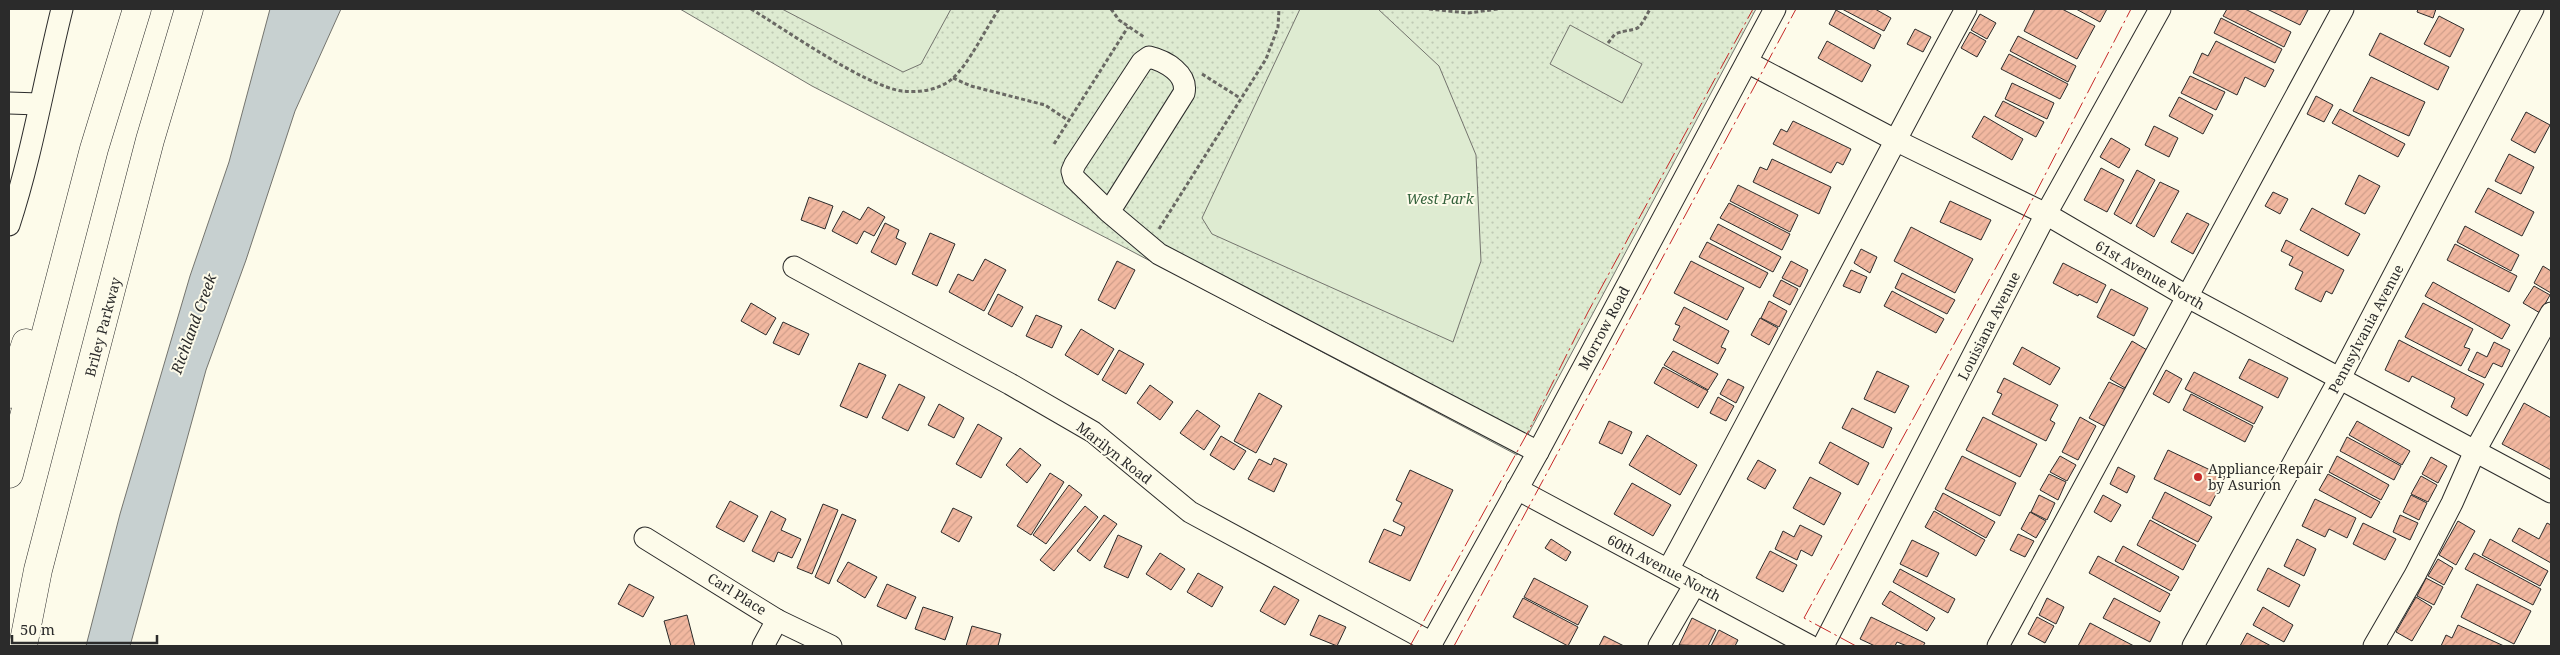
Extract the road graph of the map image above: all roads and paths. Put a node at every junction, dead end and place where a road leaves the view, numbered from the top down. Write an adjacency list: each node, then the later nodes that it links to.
1 (62, 9): 20 (street)
2 (137, 9): 24 (highway)
3 (188, 9): 41 (highway, Briley Parkway)
4 (751, 9): 18 (path)
5 (999, 9): 18 (path)
6 (1279, 9): 29 (path)
7 (1429, 9): 8 (path)
8 (1498, 9)
9 (1650, 9): 16 (path)
10 (1775, 9): 17 (street, Morrow Road)
11 (1966, 9): 22 (street)
12 (2160, 9): 27 (street, Louisiana Avenue)
13 (2343, 9): 31 (street)
14 (2533, 9): 33 (street, Pennsylvania Avenue)
15 (1128, 27): 21 (path)
16 (1608, 43)
17 (1747, 62): 22 (street, 61st Avenue North); 36 (street, Morrow Road)
18 (953, 78): 21 (path)
19 (9, 103): 20 (street)
20 (39, 104): 25 (street)
21 (1069, 120): 23 (path)
22 (1895, 140): 27 (street, 61st Avenue North); 42 (street)
23 (1054, 144)
24 (94, 148): 34 (highway); 37 (highway)
25 (16, 180): 28 (street)
26 (1109, 212): 26 (street); 36 (street)
27 (2046, 214): 31 (street, 61st Avenue North); 52 (street, Louisiana Avenue)
28 (9, 225)
29 (1160, 232)
30 (794, 267): 45 (street, Marilyn Road)
31 (2188, 297): 33 (street, 61st Avenue North); 53 (street)
32 (2551, 312): 35 (street)
33 (2340, 378): 35 (street, 61st Avenue North); 54 (street, Pennsylvania Avenue)
34 (9, 394)
35 (2475, 451): 39 (street, 61st Avenue North); 55 (street)
36 (1538, 452): 38 (street, Morrow Road)
37 (9, 474)
38 (1517, 490): 42 (street, 60th Avenue North); 45 (street, Morrow Road)
39 (2551, 492)
40 (645, 538): 44 (street, Carl Place)
41 (38, 570): 46 (highway); 47 (highway, Briley Parkway)
42 (1668, 570): 43 (street, 60th Avenue North)
43 (1695, 584): 50 (street); 51 (street, 60th Avenue North)
44 (777, 620): 48 (street); 49 (street, Carl Place)
45 (1431, 645)
46 (14, 646)
47 (23, 646)
48 (763, 646)
49 (831, 646)
50 (1660, 646)
51 (1810, 646)
52 (1823, 646)
53 (1998, 646)
54 (2192, 646)
55 (2374, 646)

